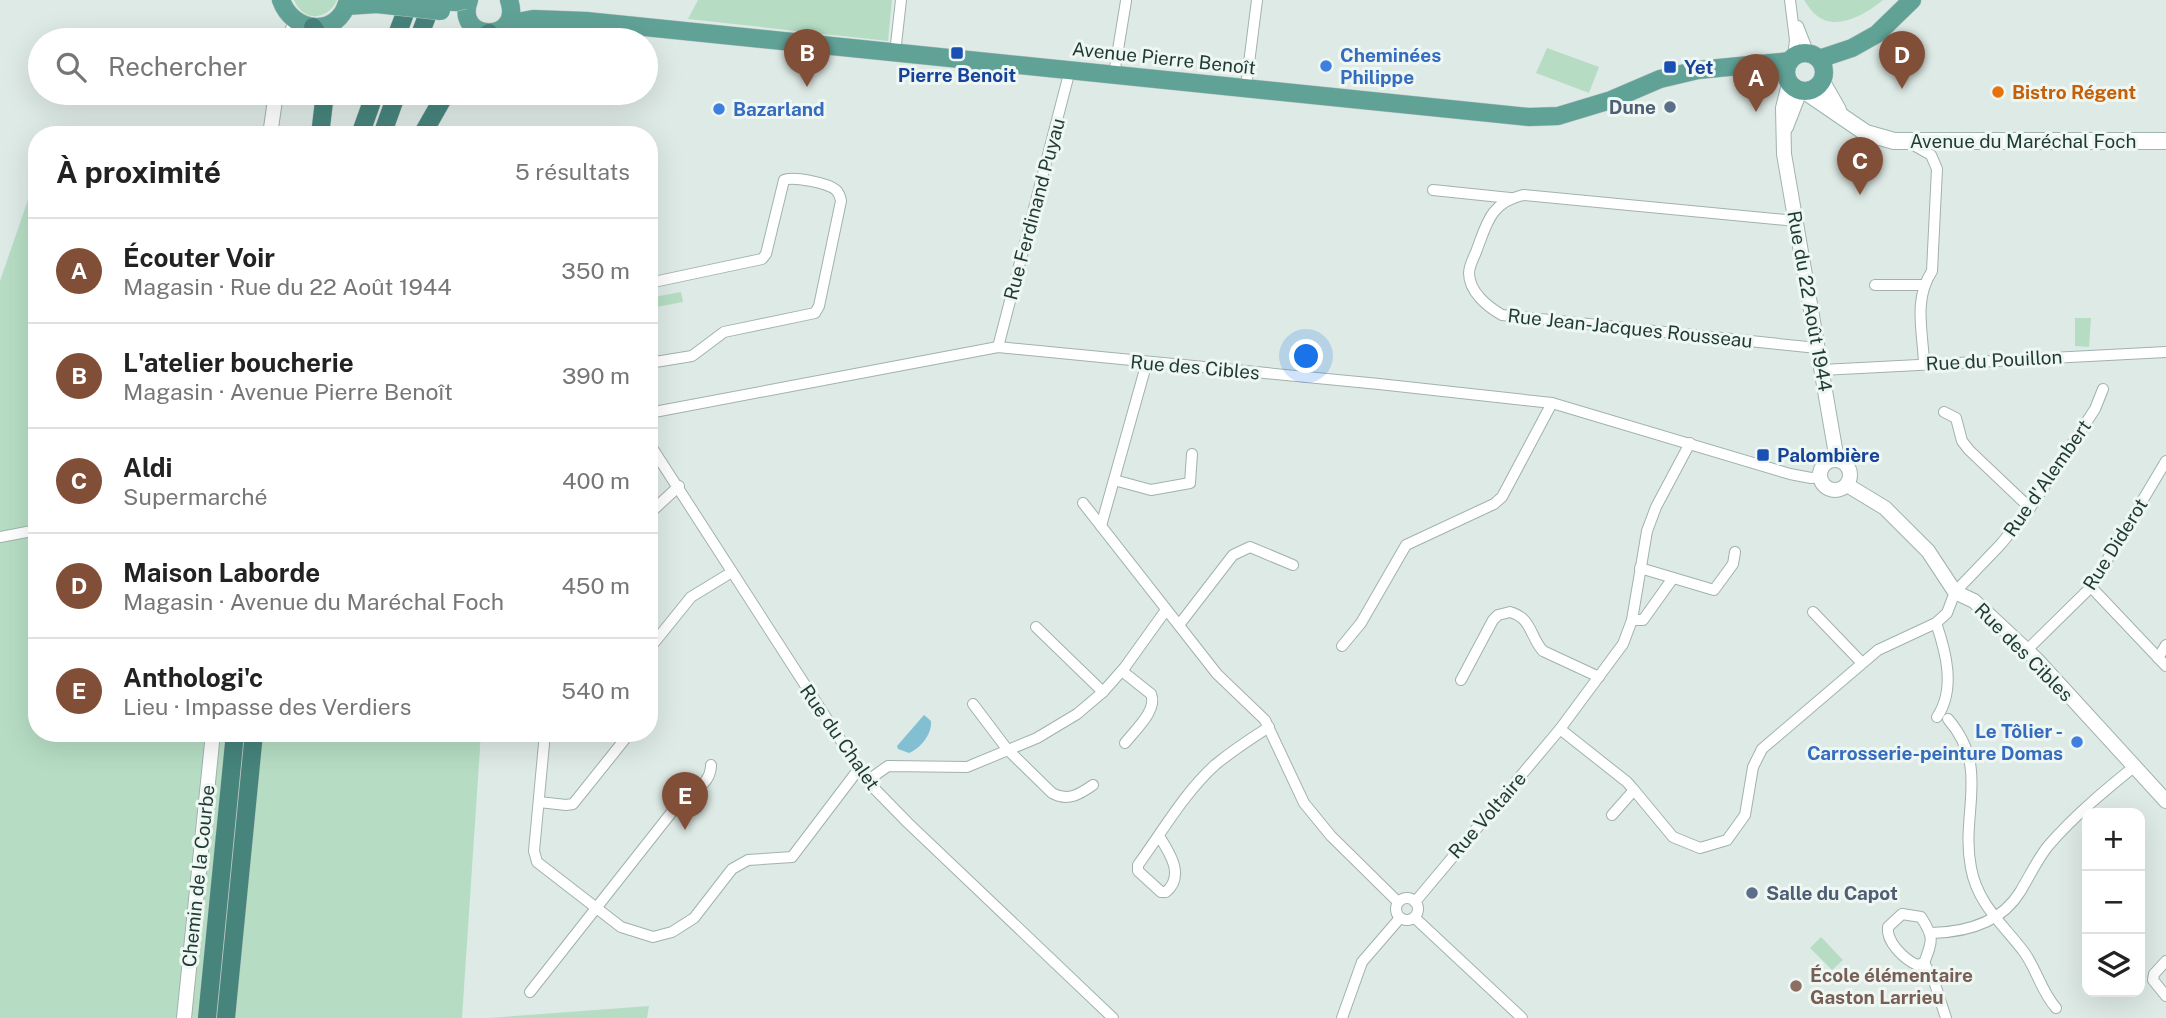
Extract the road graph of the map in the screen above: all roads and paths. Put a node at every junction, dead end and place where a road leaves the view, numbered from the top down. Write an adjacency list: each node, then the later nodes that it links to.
1 (281, 0): 16 (main road)
2 (410, 0): 18 (highway)
3 (419, 0): 4 (main road, bridge)
4 (467, 0): 13 (main road)
5 (901, 0): 22 (street)
6 (1258, 0): 26 (street)
7 (1912, 0): 24 (main road)
8 (509, 1): 14 (main road, Avenue Pierre Benoît); 15 (main road)
9 (1126, 1): 25 (street)
10 (347, 3): 12 (main road, bridge); 17 (main road)
11 (1791, 3): 24 (street)
12 (437, 6): 13 (main road); 19 (highway)
13 (468, 19): 20 (main road)
14 (586, 20): 15 (main road, Avenue Pierre Benoît); 22 (main road, Avenue Pierre Benoît)
15 (507, 24): 21 (main road, Avenue Pierre Benoît)
16 (307, 28)
17 (316, 28)
18 (400, 28)
19 (425, 28)
20 (475, 28)
21 (502, 28)
22 (895, 52): 23 (main road, Avenue Pierre Benoît)
23 (1070, 70): 25 (main road, Avenue Pierre Benoît); 45 (street, Rue Ferdinand Puyau)
24 (1804, 73): 26 (main road, Avenue Pierre Benoît); 37 (main road, Avenue du Maréchal Foch); 41 (street, Rue du 22 Août 1944)
25 (1114, 74): 26 (main road, Avenue Pierre Benoît)
26 (1246, 87)
27 (274, 105): 32 (street)
28 (324, 105): 33 (highway)
29 (371, 105): 34 (highway)
30 (393, 105): 35 (highway)
31 (439, 105): 36 (highway)
32 (271, 126)
33 (321, 126)
34 (363, 126)
35 (385, 126)
36 (427, 126)
37 (1907, 141): 38 (main road, Avenue du Maréchal Foch); 44 (street)
38 (2166, 141)
39 (1433, 190): 40 (street)
40 (1510, 198): 41 (street); 46 (street, Rue Jean-Jacques Rousseau)
41 (1796, 221): 46 (street, Rue du 22 Août 1944)
42 (658, 281): 48 (street)
43 (1875, 285): 44 (street)
44 (1923, 285): 50 (street)
45 (998, 347): 49 (street, Rue des Cibles); 54 (street, Rue des Cibles)
46 (1817, 348): 51 (street, Rue du 22 Août 1944)
47 (2166, 352): 50 (street, Rue du Pouillon)
48 (658, 362)
49 (1147, 362): 53 (street, Rue des Cibles); 62 (street)
50 (1924, 364): 51 (street, Rue du Pouillon)
51 (1822, 370): 59 (street, Rue du 22 Août 1944)
52 (2103, 389): 67 (street, Rue d'Alembert)
53 (1552, 403): 56 (street, Rue des Cibles); 86 (street)
54 (658, 411)
55 (1944, 412): 67 (street)
56 (1690, 443): 61 (street, Rue des Cibles); 73 (street, Rue Voltaire)
57 (1192, 454): 62 (street)
58 (658, 456): 64 (street, Rue du Chalet)
59 (1836, 460): 61 (street); 63 (street)
60 (2166, 461): 76 (street, Rue Diderot)
61 (1820, 477): 63 (street)
62 (1114, 480): 68 (street)
63 (1847, 485): 77 (street, Rue des Cibles)
64 (679, 486): 66 (street); 74 (street, Rue du Chalet)
65 (1083, 503): 68 (street)
66 (658, 506)
67 (2030, 508): 77 (street, Rue d'Alembert)
68 (1101, 526): 78 (street)
69 (28, 532): 70 (street)
70 (0, 537)
71 (1735, 552): 75 (street)
72 (1293, 565): 82 (street)
73 (1640, 568): 75 (street); 80 (street, Rue Voltaire)
74 (732, 572): 84 (street); 106 (street, Rue du Chalet)
75 (1673, 578): 80 (street, Rue Voltaire)
76 (2091, 587): 87 (street, Rue Diderot); 88 (street)
77 (1955, 592): 81 (street, Rue d'Alembert); 87 (street, Rue des Cibles)
78 (1166, 610): 82 (street); 90 (street)
79 (1813, 612): 89 (street)
80 (1632, 620): 91 (street, Rue Voltaire)
81 (1936, 623): 89 (street); 119 (street)
82 (1179, 625): 95 (street)
83 (1036, 627): 93 (street)
84 (658, 638)
85 (2166, 645): 88 (street)
86 (1342, 646)
87 (2027, 650): 105 (street, Rue des Cibles)
88 (2162, 662)
89 (1862, 663): 109 (street)
90 (1122, 671): 93 (street); 102 (street)
91 (1599, 677): 92 (street); 96 (street, Rue Voltaire)
92 (1461, 680)
93 (1103, 692): 103 (street)
94 (973, 704): 103 (street)
95 (1269, 727): 113 (street); 114 (street)
96 (1560, 729): 109 (street); 115 (street, Rue Voltaire)
97 (212, 742): 126 (street, Chemin de la Courbe)
98 (234, 742): 127 (highway)
99 (253, 742): 128 (highway)
100 (544, 742): 110 (street)
101 (623, 742): 110 (street)
102 (1125, 743)
103 (1007, 749): 107 (street); 108 (street)
104 (711, 765): 116 (street)
105 (2135, 766): 111 (street, Rue des Cibles); 119 (street)
106 (858, 770): 107 (street, Rue du Chalet); 116 (street)
107 (867, 781): 129 (street, Rue du Chalet)
108 (1093, 785)
109 (1634, 790): 112 (street)
110 (538, 802): 116 (street)
111 (2166, 802)
112 (1612, 815)
113 (1159, 836): 113 (street)
114 (1398, 902): 115 (street); 117 (street)
115 (1415, 902): 118 (street)
116 (596, 909): 123 (street)
117 (1400, 918): 118 (street); 130 (street)
118 (1415, 918): 131 (street)
119 (1993, 918): 120 (street); 125 (street)
120 (1932, 933): 122 (street); 122 (street)
121 (2166, 961): 124 (street)
122 (1924, 963): 132 (street)
123 (530, 992)
124 (2166, 996)
125 (2056, 1008)
126 (184, 1018)
127 (206, 1018)
128 (226, 1018)
129 (1112, 1018)
130 (1342, 1018)
131 (1522, 1018)
132 (1946, 1018)

